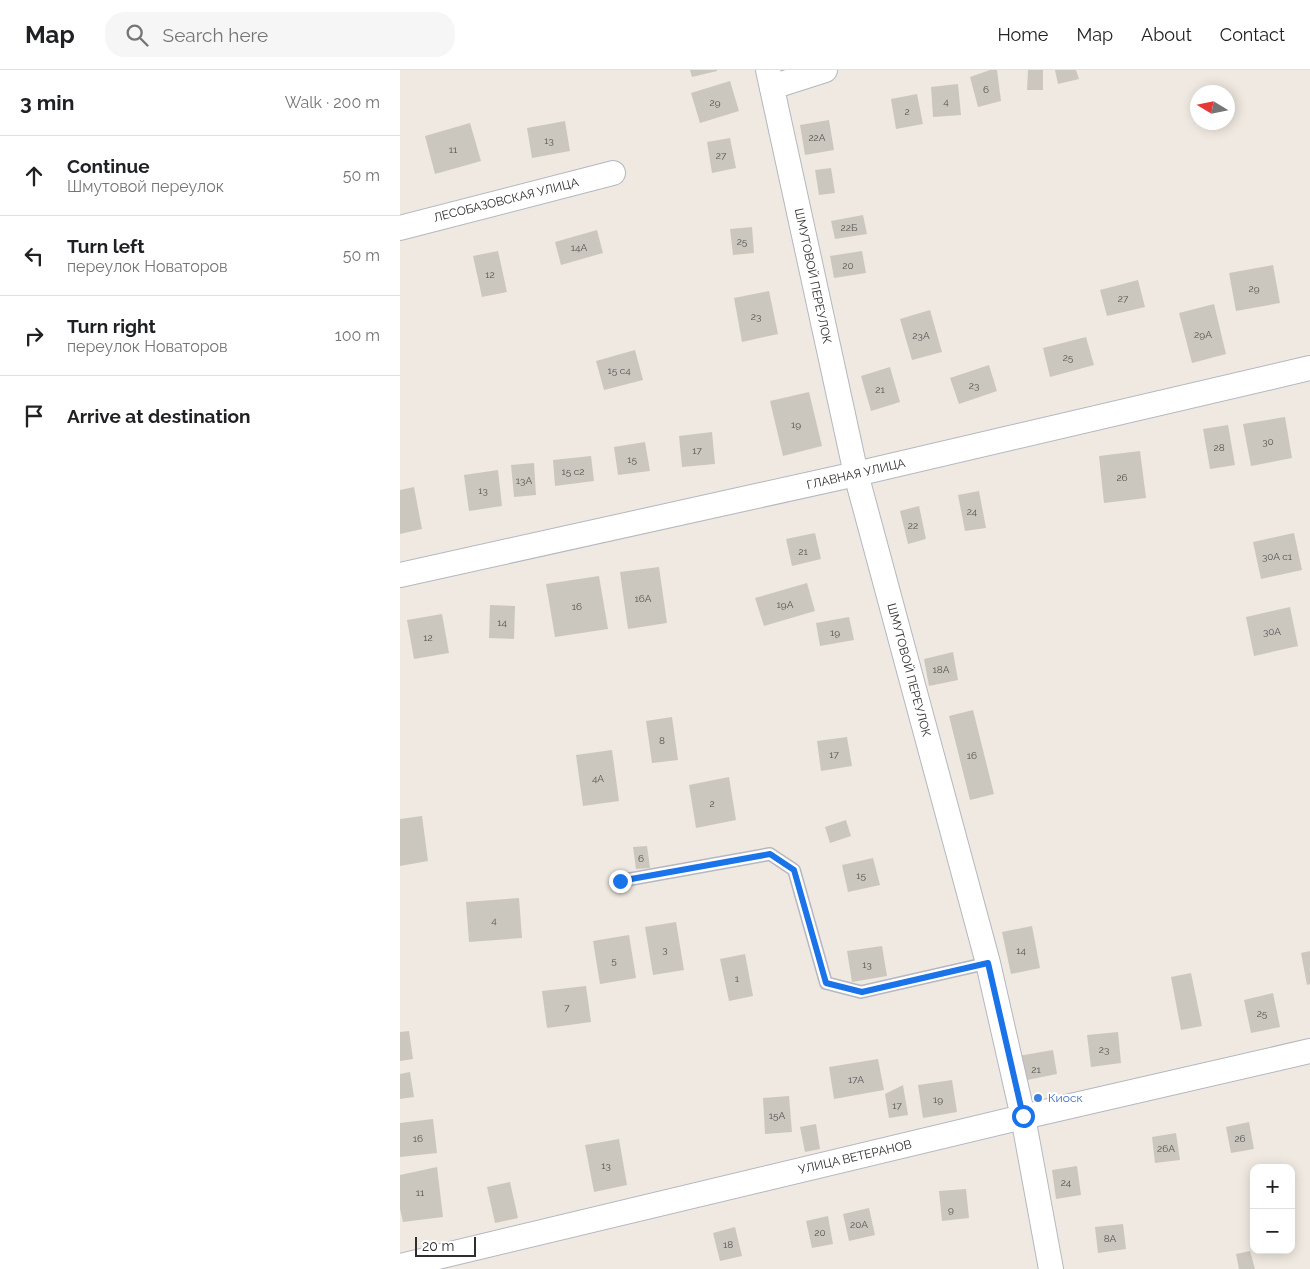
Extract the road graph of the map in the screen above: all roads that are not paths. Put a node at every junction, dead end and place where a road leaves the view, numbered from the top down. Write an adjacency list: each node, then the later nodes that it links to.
1 (825, 70): 2 (street)
2 (770, 78): 6 (street, ШМУТОВОЙ ПЕРЕУЛОК)
3 (612, 173): 4 (street, ЛЕСОБАЗОВСКАЯ УЛИЦА)
4 (400, 228)
5 (1310, 368): 6 (street, ГЛАВНАЯ УЛИЦА)
6 (856, 474): 7 (street, ГЛАВНАЯ УЛИЦА); 9 (street, ШМУТОВОЙ ПЕРЕУЛОК)
7 (400, 575)
8 (620, 881): 9 (lane)
9 (988, 963): 11 (street, ШМУТОВОЙ ПЕРЕУЛОК)
10 (1310, 1051): 11 (street, УЛИЦА ВЕТЕРАНОВ)
11 (1023, 1116): 12 (street, УЛИЦА ВЕТЕРАНОВ); 13 (street, ШМУТОВОЙ ПЕРЕУЛОК)
12 (400, 1266)
13 (1051, 1269)

